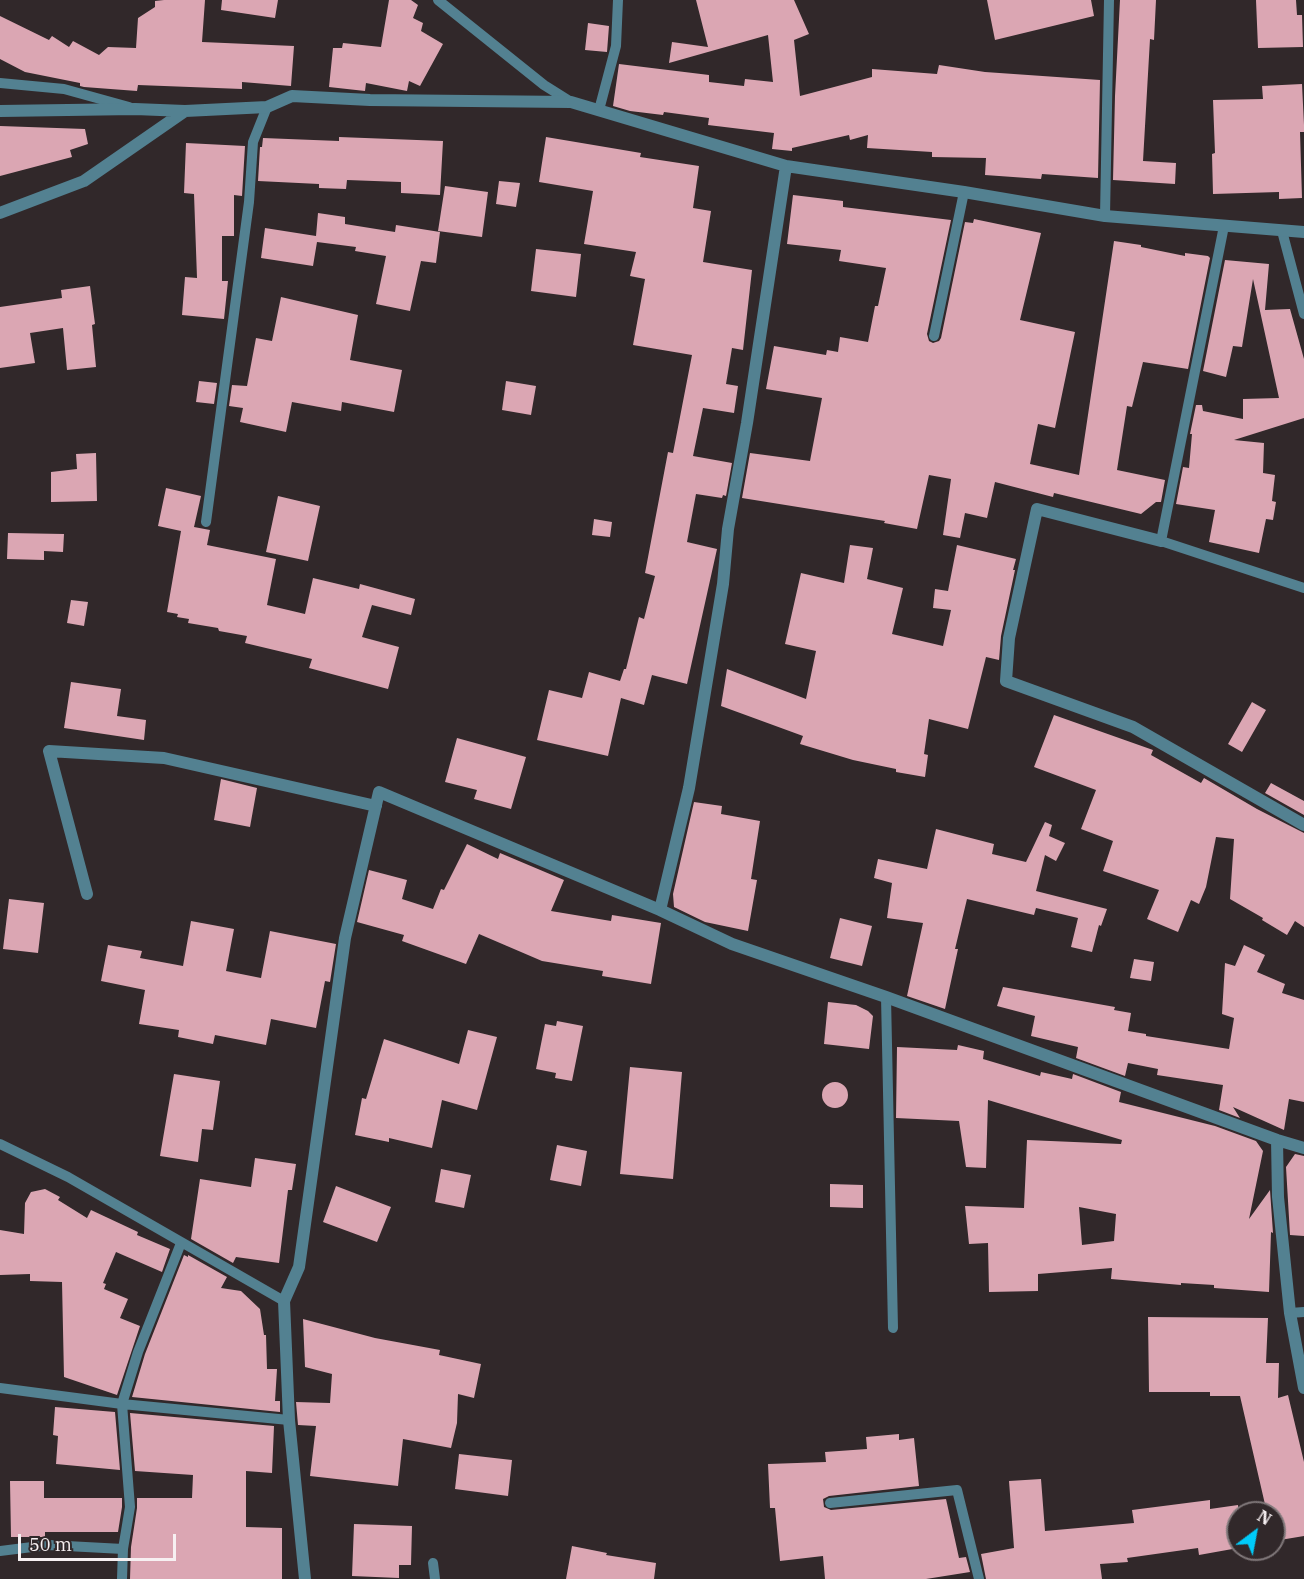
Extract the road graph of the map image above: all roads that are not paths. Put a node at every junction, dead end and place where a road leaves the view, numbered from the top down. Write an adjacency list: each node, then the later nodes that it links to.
1 (439, 0): 5 (lane)
2 (618, 0): 8 (lane)
3 (1109, 0): 14 (lane)
4 (0, 82): 7 (lane)
5 (571, 102): 6 (street); 8 (street)
6 (267, 107): 10 (street); 20 (lane)
7 (135, 109): 9 (street); 10 (street)
8 (599, 110): 11 (street)
9 (0, 111)
10 (185, 111): 13 (street)
11 (786, 166): 12 (street); 26 (street)
12 (964, 192): 14 (street); 19 (lane)
13 (0, 213)
14 (1105, 216): 15 (street)
15 (1224, 226): 16 (street); 21 (lane)
16 (1282, 231): 17 (street); 18 (lane)
17 (1304, 232)
18 (1304, 314)
19 (934, 336)
20 (206, 522)
21 (1161, 542): 22 (lane); 24 (street)
22 (1304, 588)
23 (376, 806): 25 (street); 26 (street); 32 (street)
24 (1304, 825)
25 (87, 894)
26 (660, 910): 27 (street)
27 (886, 997): 28 (street); 35 (lane)
28 (1277, 1140): 30 (street); 34 (street)
29 (0, 1144): 31 (lane)
30 (1304, 1148)
31 (182, 1243): 32 (lane); 38 (lane)
32 (284, 1301): 39 (street)
33 (1304, 1312): 34 (lane)
34 (1290, 1313): 36 (street)
35 (893, 1328)
36 (1304, 1388)
37 (0, 1389): 38 (lane)
38 (122, 1404): 39 (lane); 41 (lane)
39 (289, 1419): 45 (street)
40 (830, 1503): 47 (lane)
41 (123, 1549): 42 (lane); 44 (lane)
42 (0, 1551)
43 (433, 1563): 46 (lane)
44 (122, 1579)
45 (306, 1579)
46 (435, 1579)
47 (979, 1579)

